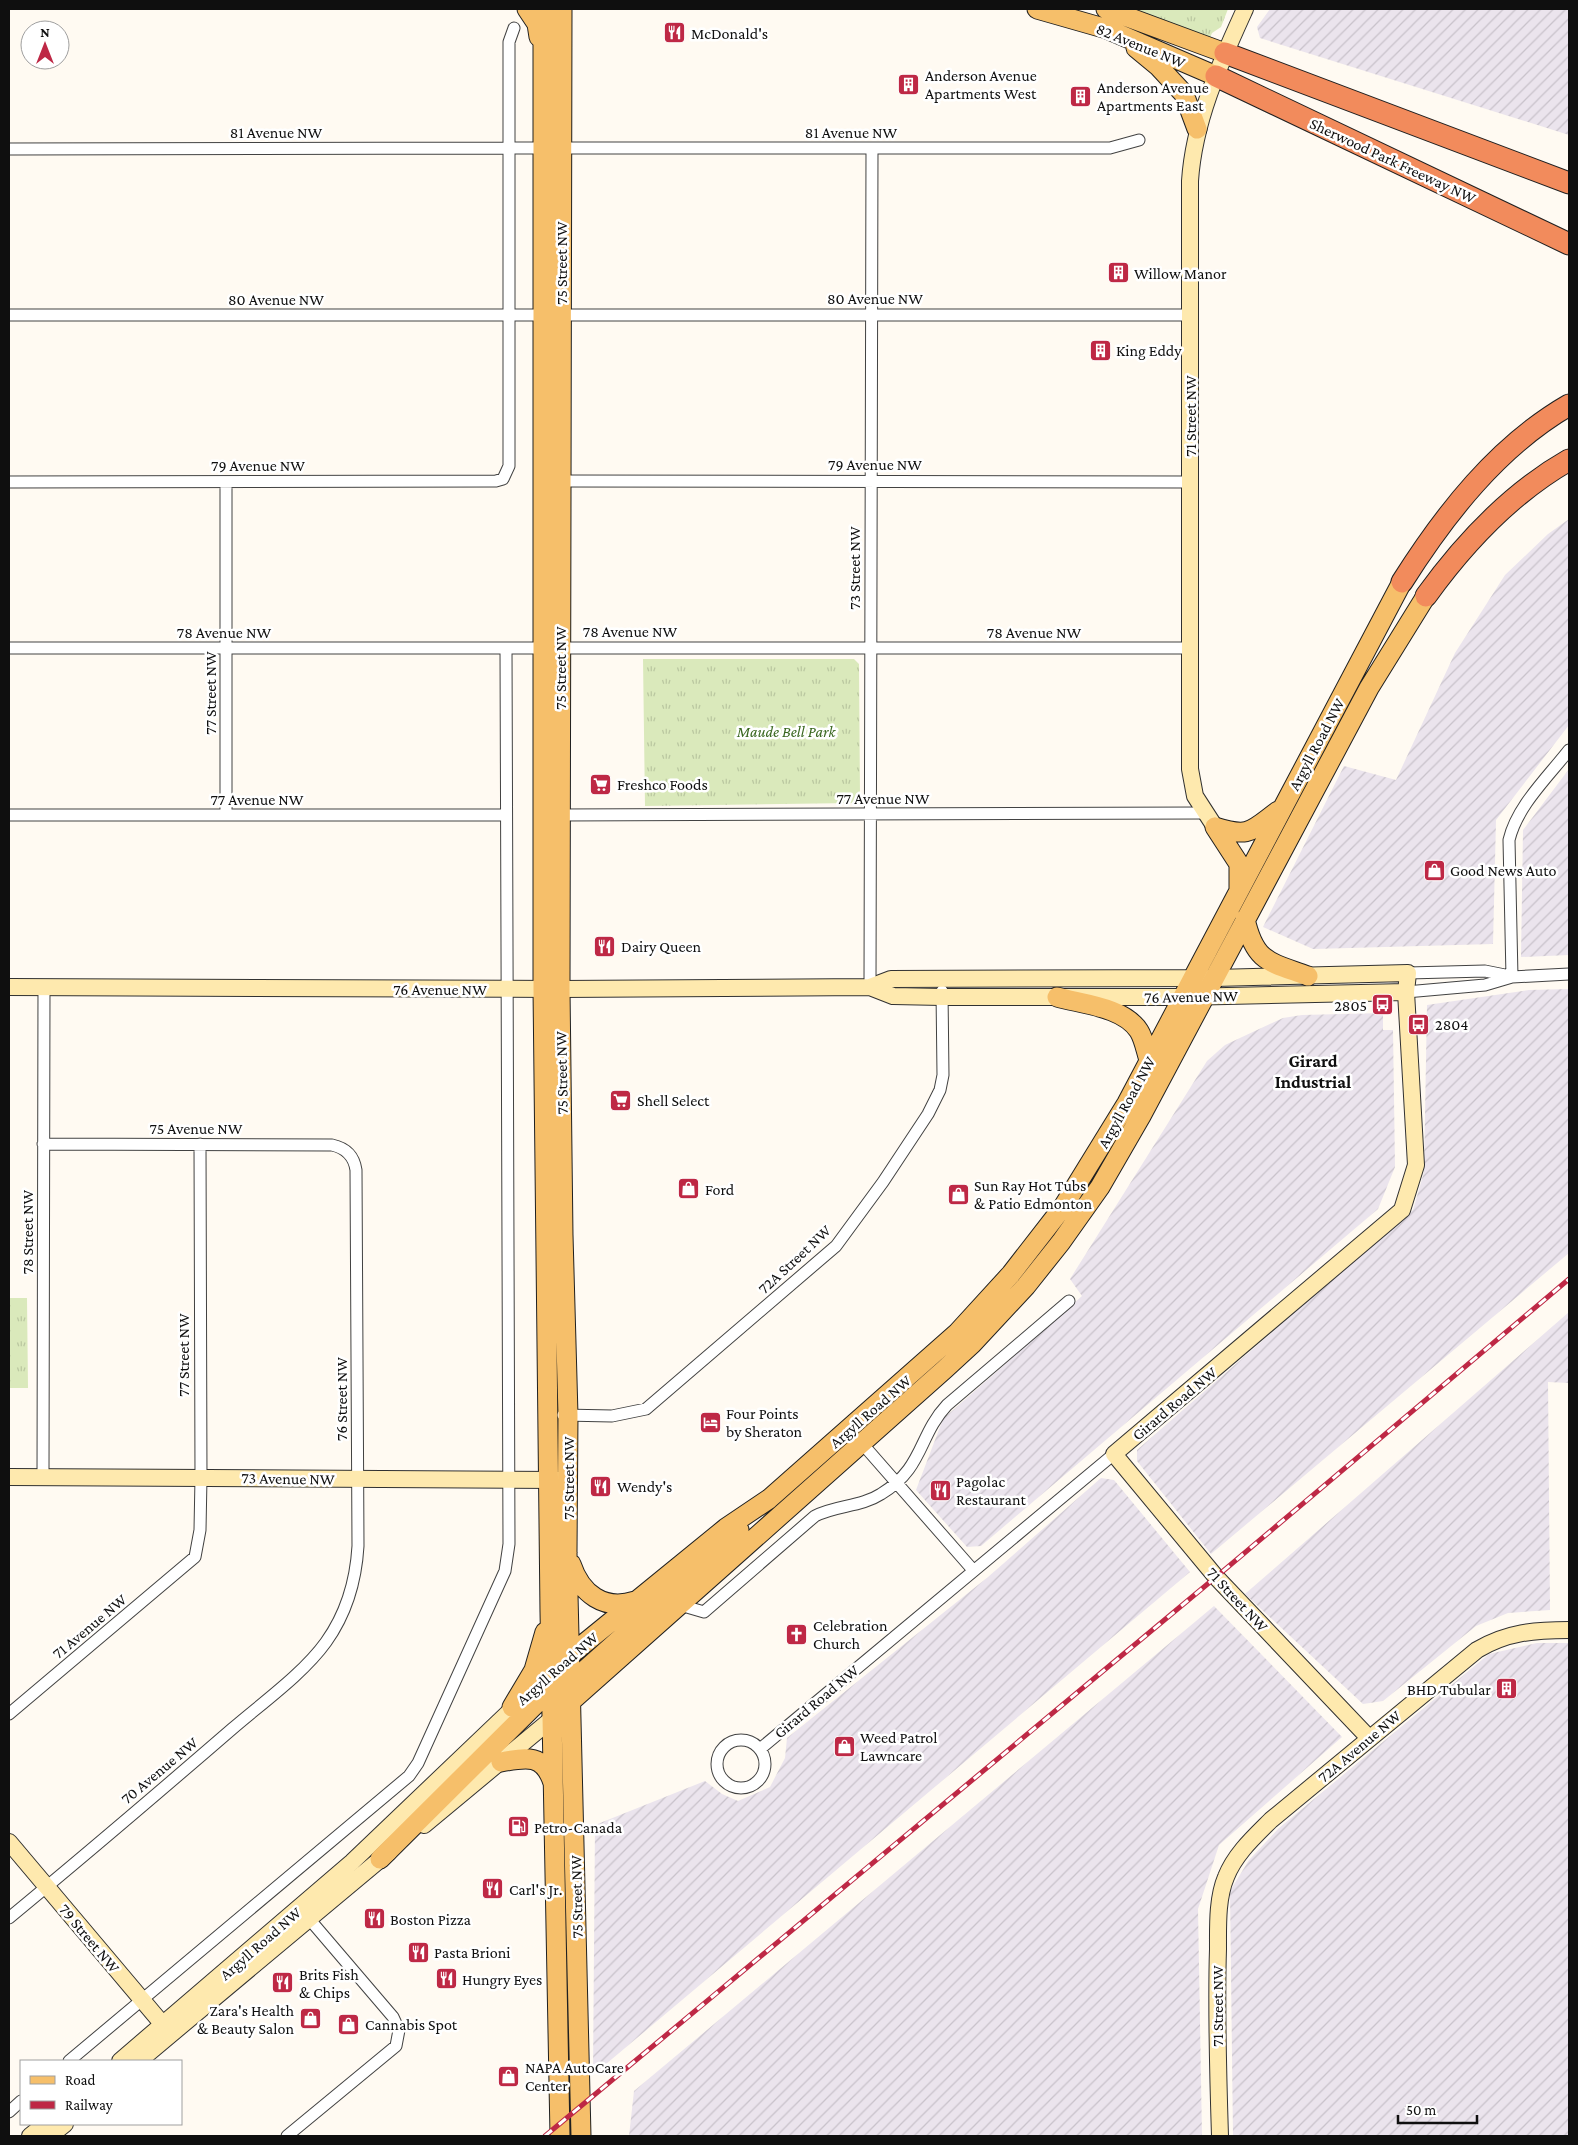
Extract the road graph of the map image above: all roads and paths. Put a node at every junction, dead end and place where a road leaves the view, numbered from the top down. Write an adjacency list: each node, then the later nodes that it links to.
1 (527, 9): 10 (main road)
2 (543, 9): 10 (main road, 75 Street NW)
3 (562, 9): 15 (main road, 75 Street NW)
4 (1037, 9): 8 (main road, 82 Avenue NW)
5 (1106, 9): 9 (main road, 82 Avenue NW)
6 (1245, 9): 9 (street, 71 Street NW)
7 (514, 28): 14 (street)
8 (1122, 36): 11 (main road, 82 Avenue NW); 12 (main road)
9 (1225, 53): 11 (street, 71 Street NW); 18 (highway)
10 (543, 64): 15 (main road, 75 Street NW)
11 (1216, 76): 12 (street, 71 Street NW); 19 (highway, Sherwood Park Freeway NW)
12 (1197, 129): 24 (street, 71 Street NW)
13 (1139, 140): 16 (street, 81 Avenue NW)
14 (509, 148): 15 (street, 81 Avenue NW); 17 (street, 81 Avenue NW); 22 (street)
15 (552, 148): 16 (street, 81 Avenue NW); 23 (main road, 75 Street NW)
16 (872, 148): 20 (street, 73 Street NW)
17 (9, 149)
18 (1569, 184)
19 (1569, 244)
20 (871, 314): 23 (street, 80 Avenue NW); 24 (street, 80 Avenue NW); 28 (street, 73 Street NW)
21 (9, 315): 22 (street, 80 Avenue NW)
22 (508, 315): 23 (street, 80 Avenue NW); 30 (street, 79 Avenue NW)
23 (552, 315): 27 (main road, 75 Street NW); 34 (main road, 75 Street NW)
24 (1190, 315): 31 (street, 71 Street NW)
25 (1569, 404): 32 (highway)
26 (1569, 460): 33 (highway)
27 (561, 481): 28 (street, 79 Avenue NW); 34 (main road, 75 Street NW)
28 (871, 481): 31 (street, 79 Avenue NW); 38 (street, 73 Street NW)
29 (9, 482): 30 (street, 79 Avenue NW)
30 (226, 482): 36 (street, 77 Street NW)
31 (1190, 482): 39 (street, 71 Street NW)
32 (1402, 582): 41 (main road, Argyll Road NW)
33 (1426, 596): 49 (main road, Argyll Road NW)
34 (552, 647): 37 (street, 78 Avenue NW); 38 (street, 78 Avenue NW); 46 (main road, 75 Street NW); 61 (main road, 75 Street NW)
35 (9, 648): 36 (street, 78 Avenue NW)
36 (226, 648): 37 (street, 78 Avenue NW); 44 (street, 77 Street NW)
37 (506, 648): 45 (street)
38 (871, 648): 39 (street, 78 Avenue NW); 42 (street, 73 Street NW)
39 (1190, 648): 47 (street, 71 Street NW)
40 (1569, 750): 54 (street)
41 (1283, 807): 47 (main road); 48 (main road, Argyll Road NW)
42 (871, 814): 46 (street, 77 Avenue NW); 47 (street, 77 Avenue NW); 59 (street, 73 Street NW)
43 (9, 815): 44 (street, 77 Avenue NW)
44 (226, 815): 45 (street, 77 Avenue NW)
45 (506, 815): 60 (street)
46 (560, 815): 61 (main road, 75 Street NW)
47 (1210, 820): 48 (main road)
48 (1239, 891): 53 (main road, Argyll Road NW)
49 (1245, 920): 52 (main road); 55 (main road, Argyll Road NW)
50 (1408, 973): 52 (street, 76 Avenue NW); 54 (street, 76 Avenue NW); 62 (street, Girard Road NW)
51 (1569, 974): 54 (street, 76 Avenue NW)
52 (1308, 976): 55 (street, 76 Avenue NW)
53 (1193, 977): 55 (street, 76 Avenue NW); 56 (street, 76 Avenue NW); 65 (main road, Argyll Road NW)
54 (1512, 977): 62 (street, 76 Avenue NW)
55 (1215, 978): 66 (main road, Argyll Road NW)
56 (941, 979): 59 (street, 76 Avenue NW); 63 (street, 72A Street NW)
57 (9, 986): 58 (street, 76 Avenue NW)
58 (44, 987): 60 (street, 76 Avenue NW); 68 (street, 78 Street NW)
59 (870, 987): 61 (street, 76 Avenue NW); 63 (street, 76 Avenue NW)
60 (506, 989): 61 (street, 76 Avenue NW); 80 (street)
61 (552, 989): 72 (main road, 75 Street NW); 73 (main road, 75 Street NW)
62 (1406, 992): 66 (street, 76 Avenue NW); 75 (street, Girard Road NW)
63 (942, 997): 64 (street, 76 Avenue NW); 73 (street, 72A Street NW)
64 (1057, 997): 65 (street, 76 Avenue NW); 67 (main road)
65 (1182, 997): 66 (street, 76 Avenue NW); 67 (main road, Argyll Road NW)
66 (1204, 997): 74 (main road, Argyll Road NW)
67 (1149, 1060): 74 (main road, Argyll Road NW)
68 (43, 1144): 69 (street, 75 Avenue NW); 76 (street, 78 Street NW)
69 (200, 1144): 70 (street, 75 Avenue NW); 78 (street, 77 Street NW)
70 (347, 1152): 79 (street, 76 Street NW)
71 (1069, 1301): 83 (street)
72 (549, 1415): 73 (street, 72A Street NW); 81 (main road, 75 Street NW)
73 (568, 1415): 82 (main road, 75 Street NW)
74 (856, 1436): 83 (street); 84 (main road, Argyll Road NW); 89 (main road, Argyll Road NW)
75 (1114, 1454): 87 (street, Girard Road NW); 99 (street, 71 Street NW)
76 (43, 1477): 77 (street, 73 Avenue NW); 78 (street, 73 Avenue NW)
77 (9, 1478)
78 (201, 1478): 79 (street, 73 Avenue NW); 86 (street, 77 Street NW)
79 (358, 1479): 80 (street, 73 Avenue NW); 92 (street, 76 Street NW)
80 (509, 1480): 81 (street, 73 Avenue NW); 109 (street, Argyll Road NW)
81 (549, 1480): 82 (street, 73 Avenue NW); 90 (main road, 75 Street NW)
82 (568, 1480): 85 (main road, 75 Street NW)
83 (897, 1482): 87 (street); 89 (street)
84 (769, 1499): 88 (main road, Argyll Road NW); 95 (main road)
85 (567, 1553): 88 (main road); 93 (main road, 75 Street NW)
86 (189, 1563): 97 (street, 71 Avenue NW)
87 (973, 1570): 100 (street, Girard Road NW)
88 (636, 1601): 93 (main road, Argyll Road NW)
89 (680, 1605): 95 (main road, Argyll Road NW)
90 (550, 1612): 94 (main road, 75 Street NW); 96 (main road)
91 (1569, 1630): 99 (street, 72A Avenue NW)
92 (326, 1642): 106 (street, 70 Avenue NW)
93 (570, 1655): 94 (main road, Argyll Road NW); 95 (main road, 75 Street NW)
94 (552, 1679): 96 (street, Argyll Road NW); 98 (main road, 75 Street NW); 104 (main road)
95 (572, 1692): 98 (main road, Argyll Road NW); 122 (main road, 75 Street NW)
96 (512, 1707): 107 (street, Argyll Road NW)
97 (9, 1714)
98 (553, 1718): 101 (street, Argyll Road NW); 102 (main road, 75 Street NW)
99 (1369, 1738): 105 (street, 72A Avenue NW)
100 (760, 1749): 100 (street, Girard Road NW)
101 (500, 1762): 102 (main road); 104 (street, Argyll Road NW)
102 (554, 1786): 121 (main road, 75 Street NW)
103 (9, 1842): 106 (street, 79 Street NW)
104 (380, 1859): 107 (street, Argyll Road NW)
105 (1226, 1877): 123 (street, 71 Street NW)
106 (46, 1887): 108 (street, 70 Avenue NW); 109 (street, 79 Street NW)
107 (304, 1914): 110 (street, Argyll Road NW); 120 (street)
108 (9, 1918)
109 (142, 2000): 110 (street, 79 Street NW); 111 (street, Argyll Road NW)
110 (167, 2030): 112 (street, Argyll Road NW); 113 (street, Argyll Road NW)
111 (70, 2060)
112 (122, 2060)
113 (141, 2060)
114 (20, 2103): 115 (street)
115 (9, 2112)
116 (44, 2125): 118 (street)
117 (64, 2125): 119 (street)
118 (30, 2136)
119 (50, 2136)
120 (287, 2136)
121 (560, 2136)
122 (581, 2136)
123 (1220, 2136)

